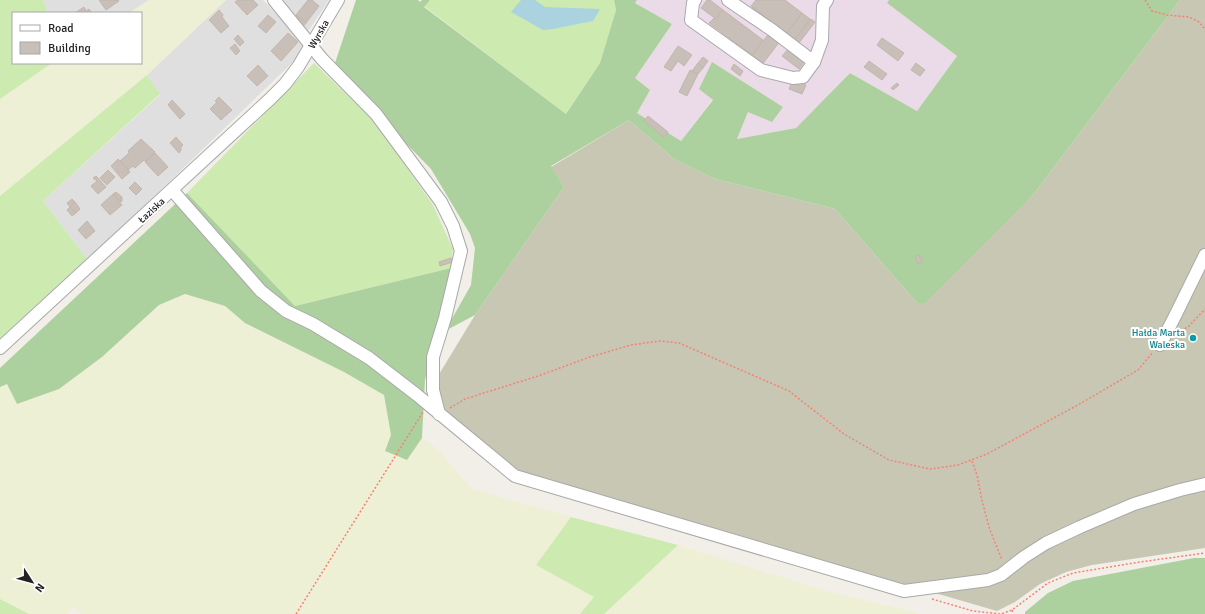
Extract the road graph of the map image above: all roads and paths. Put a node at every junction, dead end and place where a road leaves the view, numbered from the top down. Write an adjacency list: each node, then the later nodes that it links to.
1 (274, 0): 9 (street)
2 (338, 0): 9 (street, Wyrska)
3 (695, 0): 10 (street)
4 (728, 0): 7 (street)
5 (827, 0): 10 (street)
6 (1145, 0): 8 (path)
7 (745, 5): 10 (street)
8 (1205, 29)
9 (311, 46): 11 (street, Wyrska); 19 (street)
10 (814, 62)
11 (298, 67): 12 (street, Łaziska)
12 (172, 190): 17 (street, Łaziska); 18 (street)
13 (1205, 255): 16 (street)
14 (1205, 309): 15 (path)
15 (1177, 334)
16 (1160, 345): 20 (path)
17 (0, 348)
18 (428, 404): 19 (street); 26 (path)
19 (439, 414): 20 (path); 23 (street)
20 (971, 460): 23 (path)
21 (1205, 484): 23 (street)
22 (1205, 553): 25 (path)
23 (1008, 570)
24 (932, 599): 25 (path)
25 (1012, 610): 27 (path)
26 (296, 614)
27 (1013, 614)

